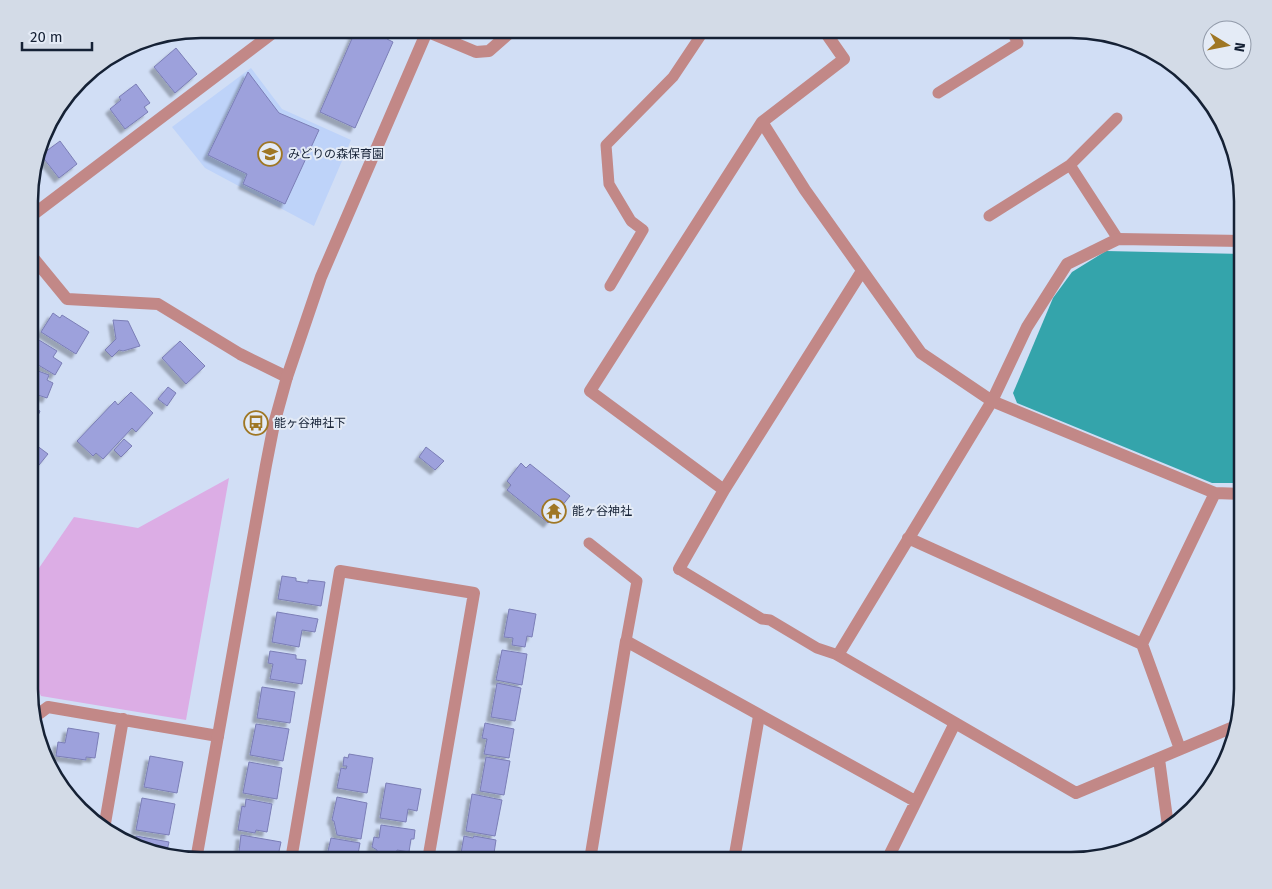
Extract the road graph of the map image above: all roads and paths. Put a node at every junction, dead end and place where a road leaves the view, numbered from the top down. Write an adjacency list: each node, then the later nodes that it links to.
1 (266, 38): 12 (street)
2 (423, 38): 19 (street)
3 (444, 38): 4 (street)
4 (504, 38)
5 (699, 38): 18 (lane)
6 (829, 38): 10 (street)
7 (1015, 38): 8 (lane)
8 (938, 92)
9 (1117, 118): 11 (lane)
10 (762, 122): 17 (street); 21 (street)
11 (1070, 165): 13 (lane); 14 (lane)
12 (38, 211)
13 (989, 216)
14 (1118, 239): 15 (street); 20 (street)
15 (1234, 242)
16 (38, 264): 19 (street)
17 (862, 271): 20 (street); 21 (street)
18 (610, 286)
19 (287, 377): 35 (street)
20 (992, 402): 22 (street); 24 (street)
21 (724, 490): 26 (street)
22 (1216, 493): 23 (street); 28 (street)
23 (1234, 494)
24 (908, 538): 28 (street); 29 (street)
25 (590, 543): 27 (lane)
26 (679, 568): 29 (lane)
27 (626, 641): 31 (street); 44 (street)
28 (1142, 644): 36 (street)
29 (838, 654): 33 (street)
30 (40, 713): 32 (street)
31 (759, 716): 38 (street); 45 (street)
32 (123, 719): 35 (street); 40 (street)
33 (955, 723): 37 (street); 38 (street)
34 (1229, 729): 36 (street)
35 (218, 736): 41 (street)
36 (1180, 750): 37 (street)
37 (1159, 759): 39 (street)
38 (916, 802): 46 (street)
39 (1167, 820)
40 (105, 821)
41 (198, 851)
42 (293, 851): 43 (street)
43 (430, 851)
44 (591, 851)
45 (735, 852)
46 (891, 852)

